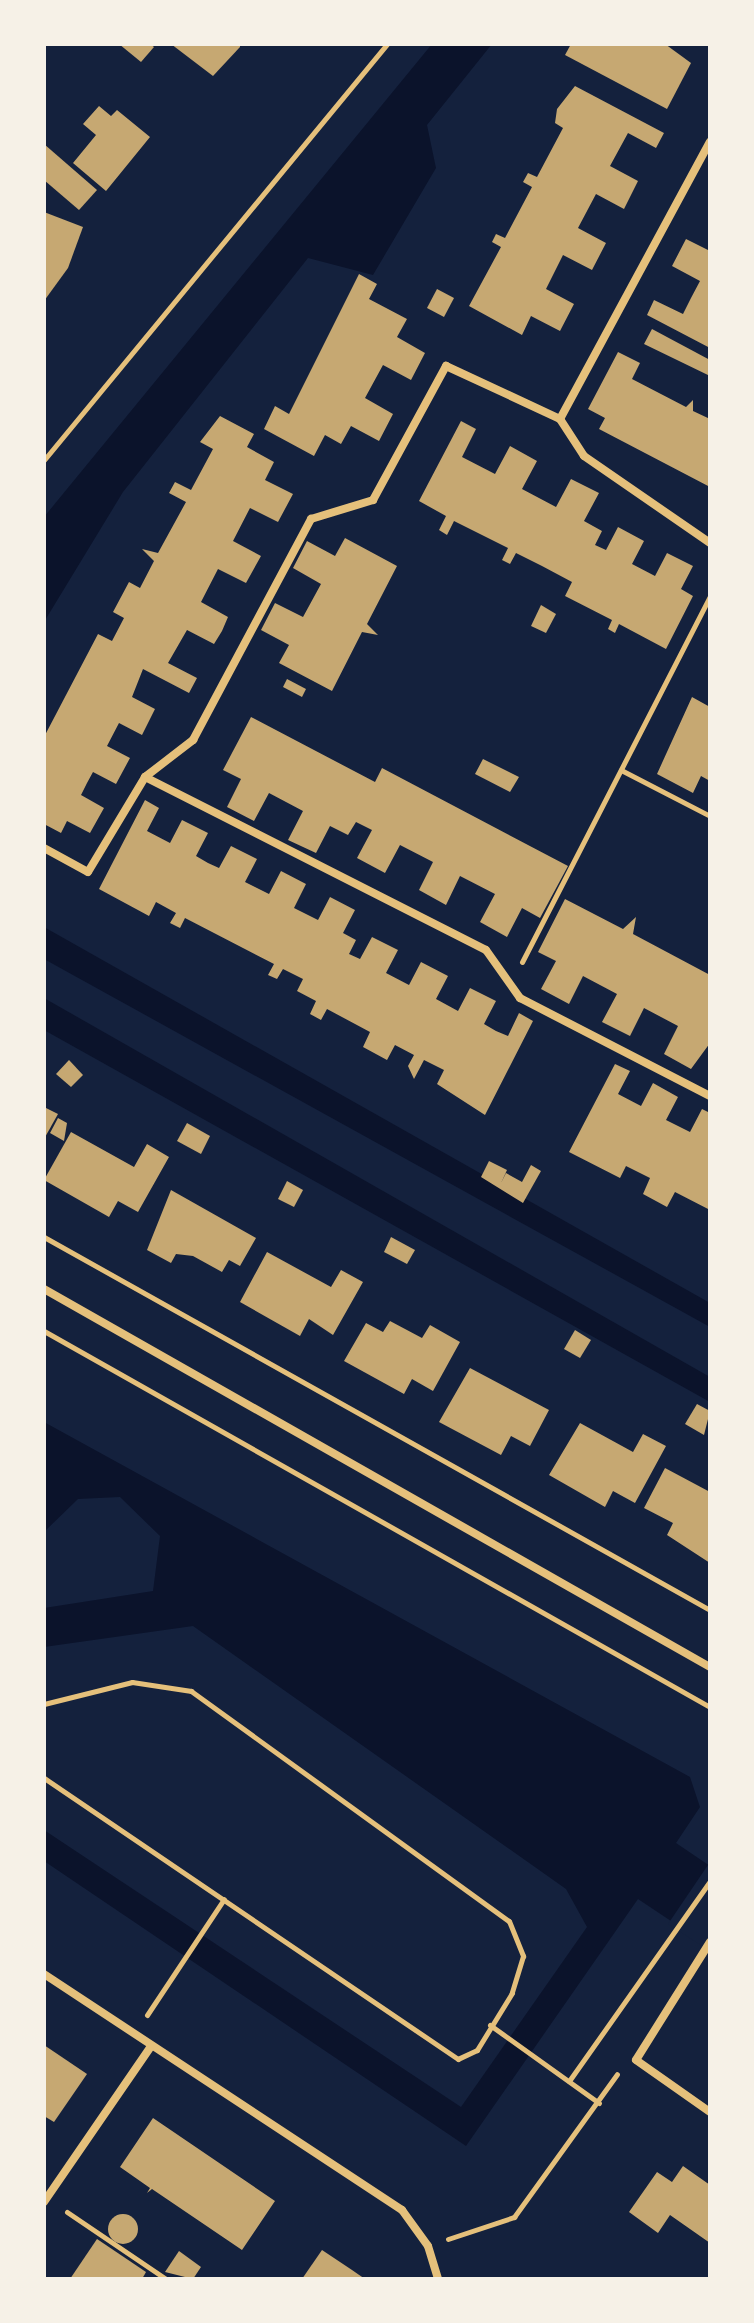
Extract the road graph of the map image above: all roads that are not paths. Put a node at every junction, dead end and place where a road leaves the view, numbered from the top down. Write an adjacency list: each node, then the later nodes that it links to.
1 (710, 142): 2 (street)
2 (560, 419): 3 (street); 4 (street)
3 (710, 543)
4 (145, 777): 5 (street); 6 (street)
5 (44, 848)
6 (710, 1096)
7 (44, 1289): 8 (street)
8 (710, 1667)
9 (710, 1942): 12 (street)
10 (44, 1974): 11 (street)
11 (150, 2048): 13 (street); 14 (street)
12 (710, 2112)
13 (44, 2202)
14 (438, 2279)

